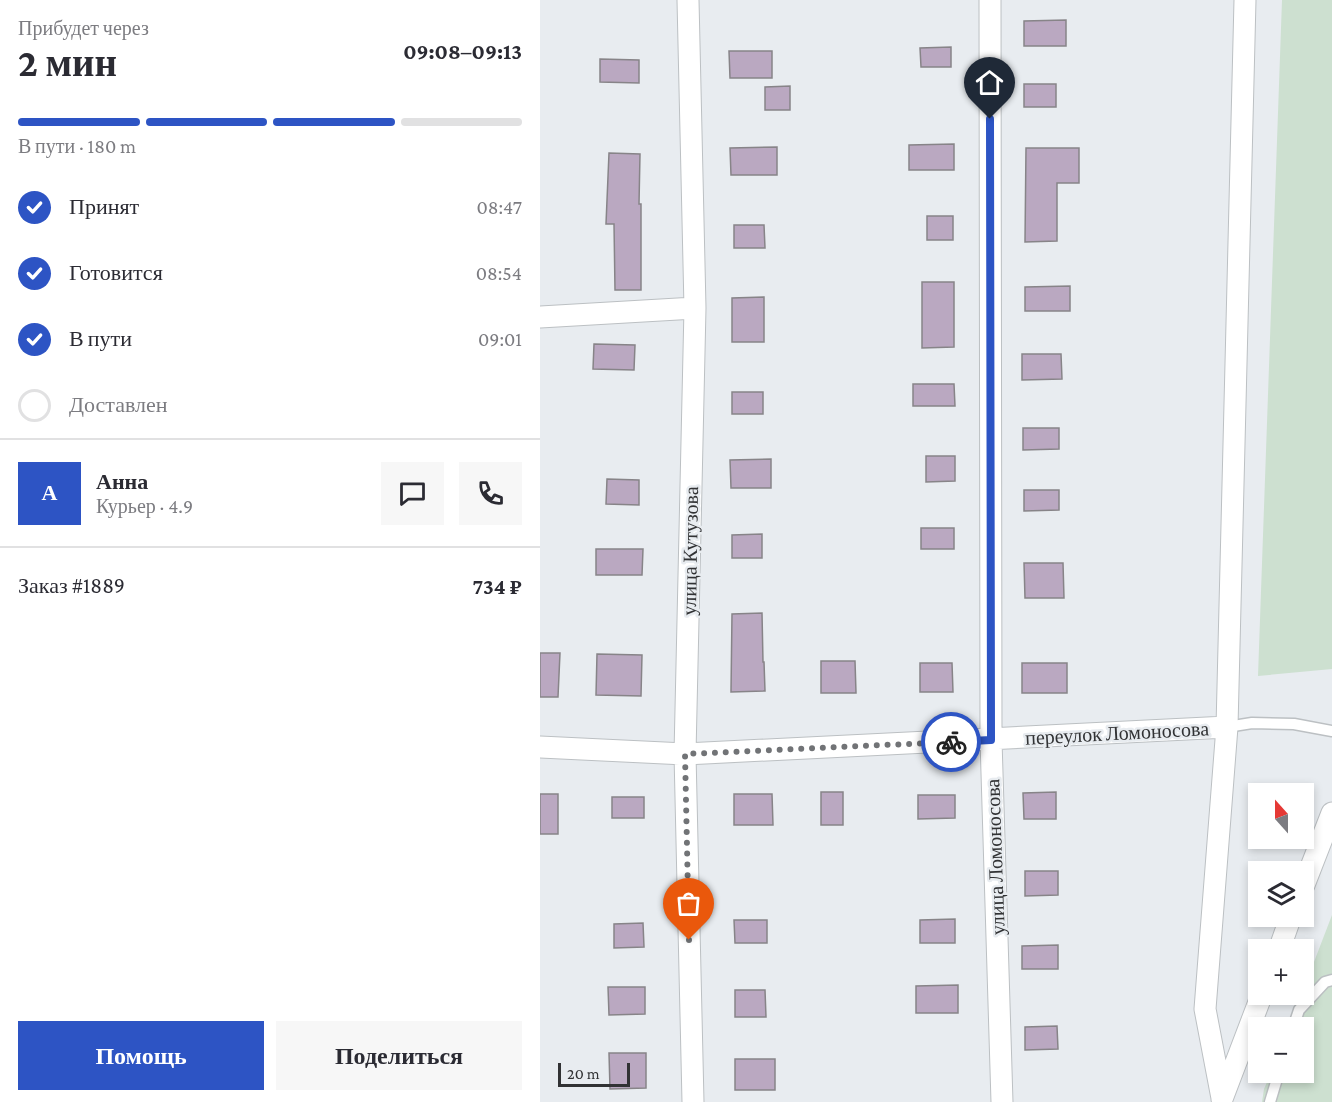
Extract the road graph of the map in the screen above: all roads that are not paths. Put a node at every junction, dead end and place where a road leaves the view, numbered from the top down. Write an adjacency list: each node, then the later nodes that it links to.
1 (688, 0): 4 (street, улица Кутузова)
2 (990, 0): 8 (street, улица Ломоносова)
3 (1245, 0): 6 (street)
4 (695, 308): 5 (street); 10 (street, улица Кутузова)
5 (540, 317)
6 (1227, 727): 7 (lane); 8 (street, переулок Ломоносова); 17 (street)
7 (1332, 731)
8 (991, 740): 10 (street, переулок Ломоносова); 19 (street, улица Ломоносова)
9 (540, 747): 10 (street, переулок Ломоносова)
10 (685, 754): 18 (street, улица Кутузова)
11 (1332, 813): 12 (street)
12 (1313, 861)
13 (1332, 980): 15 (lane)
14 (1258, 1005): 17 (street)
15 (1297, 1017)
16 (1276, 1083): 20 (lane)
17 (1221, 1100)
18 (693, 1102)
19 (1002, 1102)
20 (1270, 1102)

